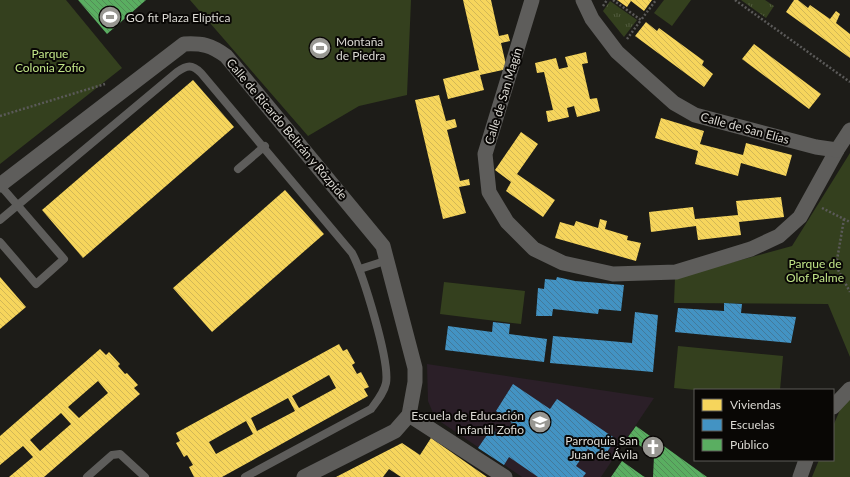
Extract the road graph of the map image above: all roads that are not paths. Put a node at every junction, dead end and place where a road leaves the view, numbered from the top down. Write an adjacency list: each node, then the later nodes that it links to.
1 (532, 0): 5 (street, Calle de San Magín)
2 (582, 0): 5 (street, Calle de San Elías)
3 (850, 130): 5 (street, Calle de San Magín)
4 (265, 146): 6 (lane); 8 (lane); 12 (lane)
5 (837, 150)
6 (238, 169)
7 (0, 185): 8 (lane); 11 (street, Calle de Ricardo Beltrán y Rózpide)
8 (17, 205): 9 (lane); 10 (lane)
9 (0, 220)
10 (0, 242)
11 (388, 260): 12 (lane); 15 (street, Calle de Ricardo Beltrán y Rózpide)
12 (360, 270): 19 (lane)
13 (850, 389): 14 (street)
14 (834, 406)
15 (409, 415): 20 (street); 21 (street)
16 (806, 461): 22 (street)
17 (141, 476): 18 (lane)
18 (87, 477)
19 (245, 477)
20 (304, 477)
21 (505, 477)
22 (800, 477)

